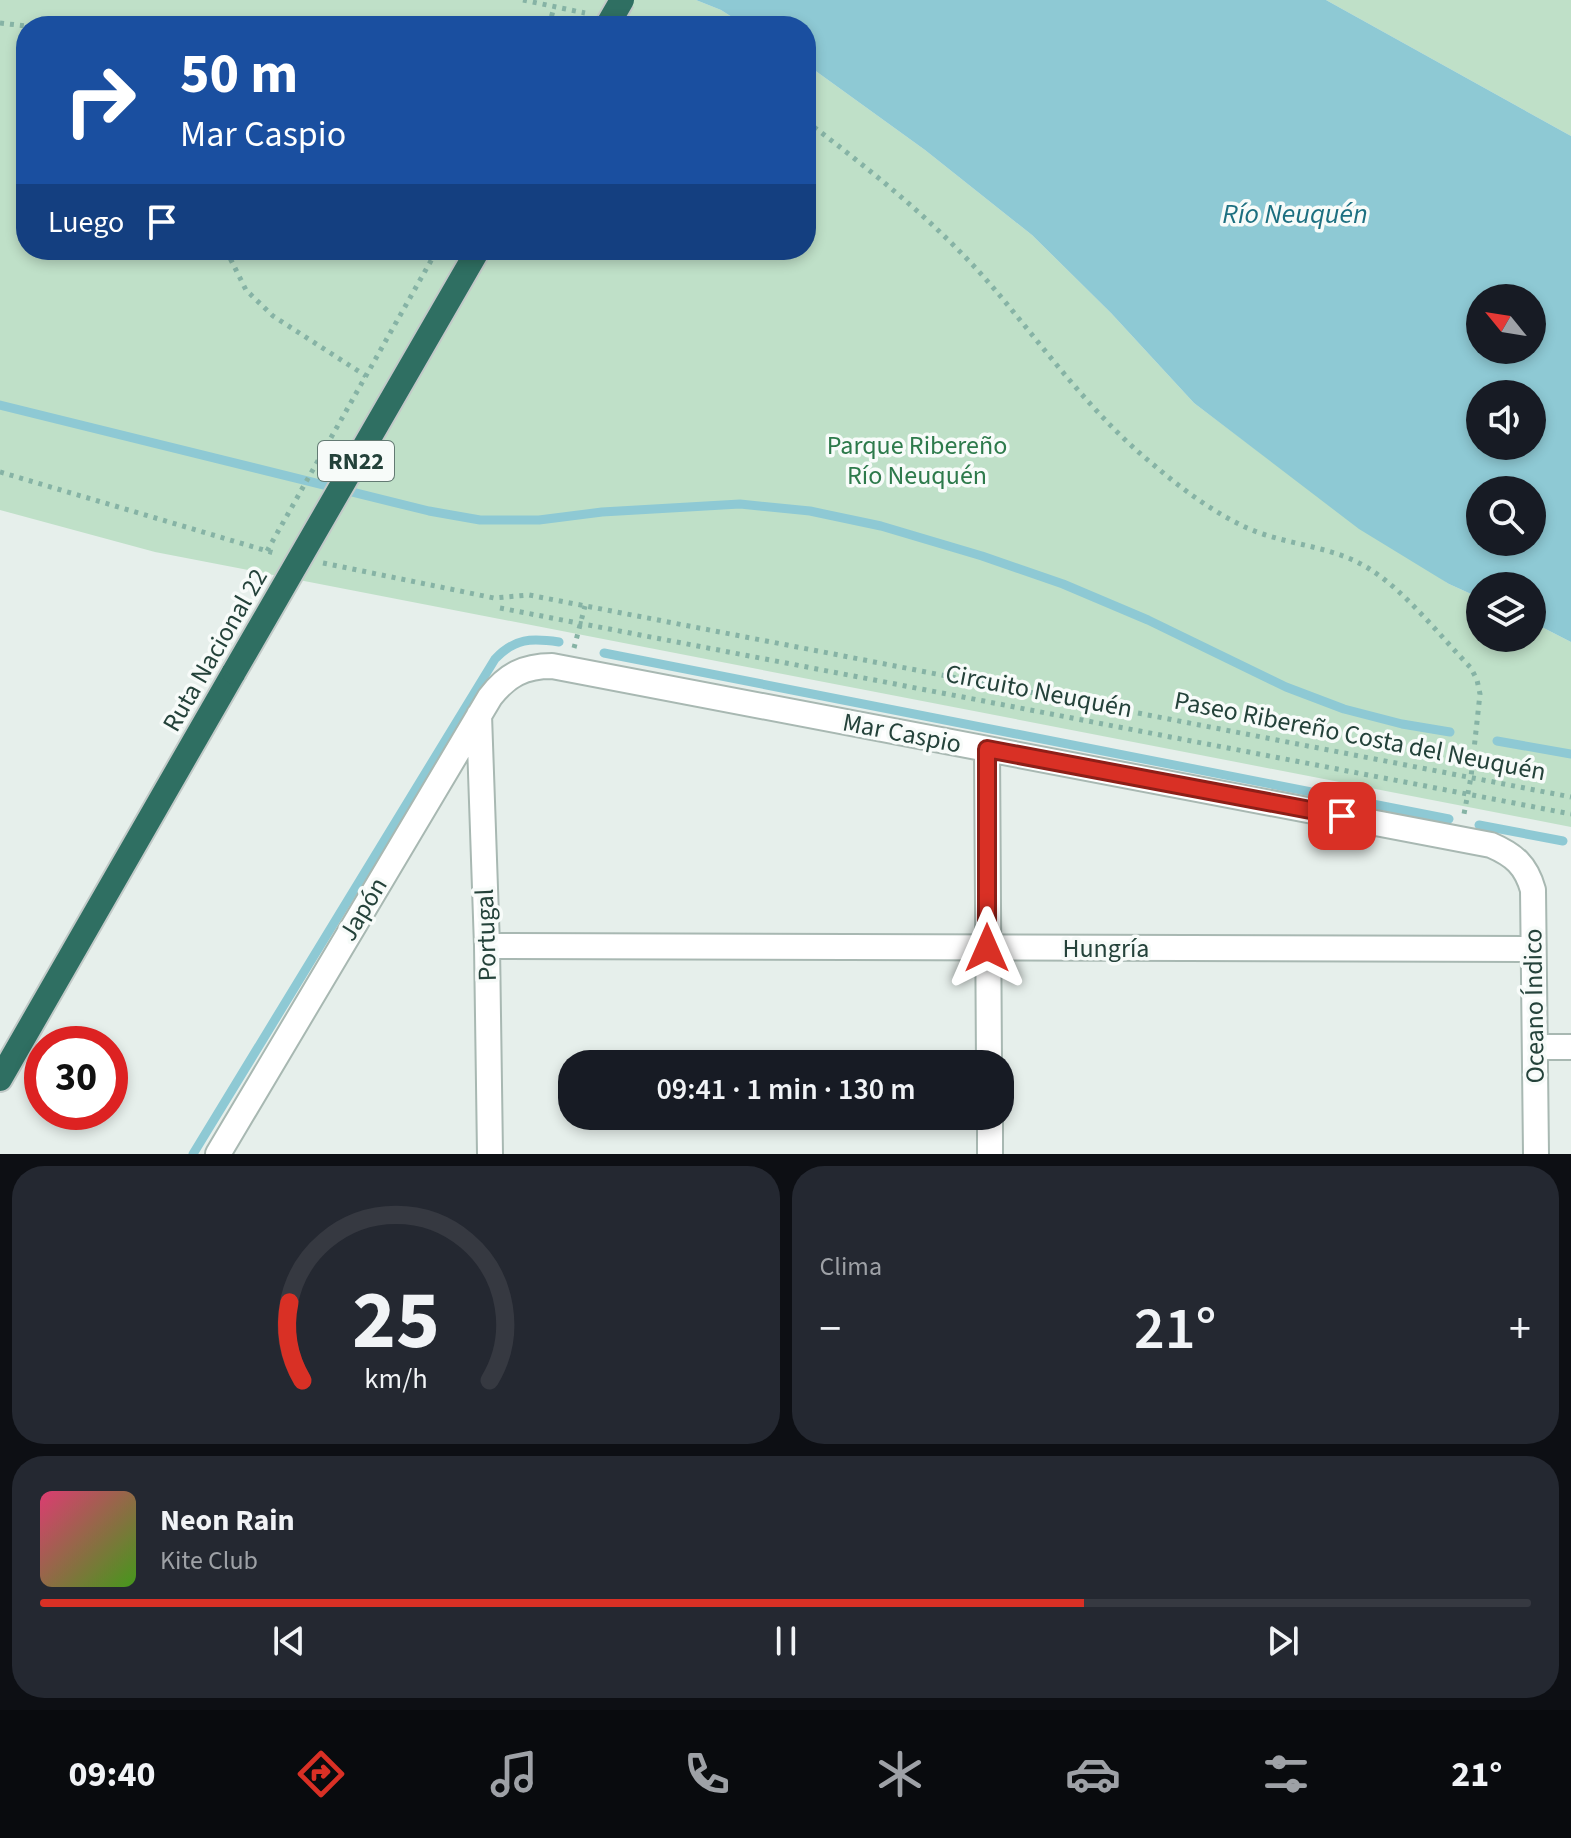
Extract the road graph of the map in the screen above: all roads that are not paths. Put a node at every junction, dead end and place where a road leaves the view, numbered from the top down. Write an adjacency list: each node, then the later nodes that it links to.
1 (472, 260): 12 (highway, Ruta Nacional 22 / RN22, bridge)
2 (517, 672): 3 (street, Japón); 4 (street, Mar Caspio)
3 (479, 715): 6 (street, Portugal); 14 (street, Japón)
4 (987, 749): 5 (street, Mar Caspio); 7 (street)
5 (1519, 860): 8 (street, Oceano Índico)
6 (487, 946): 7 (street, Hungría); 15 (street, Portugal)
7 (987, 948): 8 (street, Hungría); 11 (street)
8 (1533, 949): 9 (street, Oceano Índico)
9 (1535, 1047): 10 (street); 17 (street, Oceano Índico)
10 (1571, 1047)
11 (989, 1050)
12 (0, 1079)
13 (990, 1130): 16 (street)
14 (218, 1154)
15 (490, 1154)
16 (990, 1154)
17 (1536, 1154)

